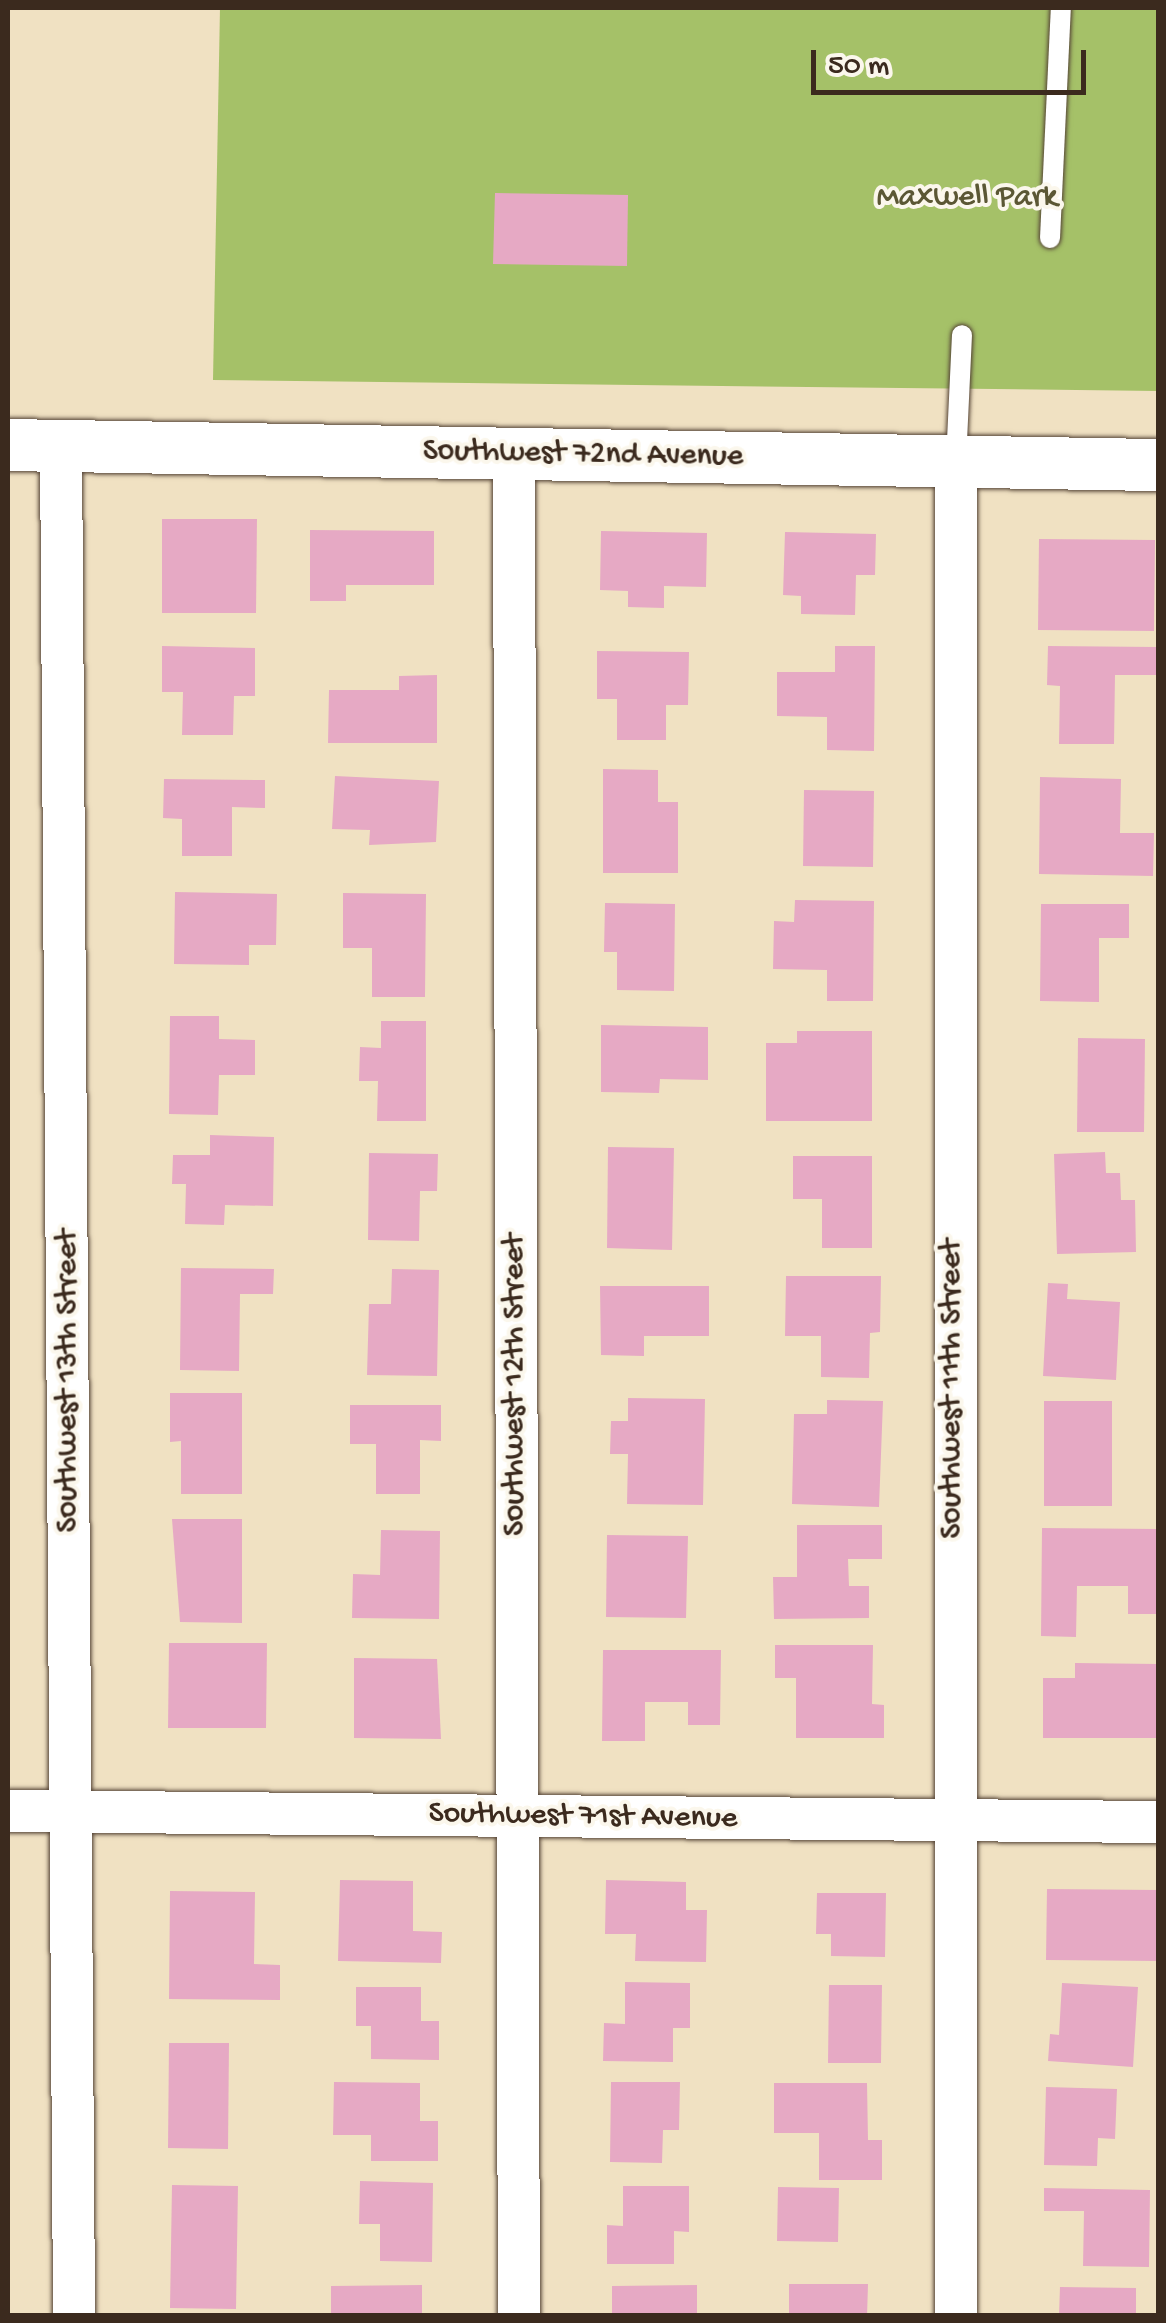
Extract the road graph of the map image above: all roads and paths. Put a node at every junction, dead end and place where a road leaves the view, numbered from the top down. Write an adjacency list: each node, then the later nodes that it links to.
1 (1061, 8): 2 (lane)
2 (1050, 238)
3 (962, 335): 7 (lane)
4 (8, 445): 5 (street, Southwest 72nd Avenue)
5 (61, 446): 6 (street, Southwest 72nd Avenue); 10 (street, Southwest 13th Street)
6 (514, 454): 7 (street, Southwest 72nd Avenue); 11 (street, Southwest 12th Street)
7 (956, 462): 8 (street, Southwest 72nd Avenue); 12 (street, Southwest 11th Street)
8 (1158, 466)
9 (8, 1811): 10 (street, Southwest 71st Avenue)
10 (72, 1812): 11 (street, Southwest 71st Avenue); 14 (street, Southwest 13th Street)
11 (517, 1816): 12 (street, Southwest 71st Avenue); 15 (street, Southwest 12th Street)
12 (952, 1820): 13 (street, Southwest 71st Avenue); 16 (street, Southwest 11th Street)
13 (1158, 1822)
14 (74, 2316)
15 (518, 2316)
16 (956, 2316)

